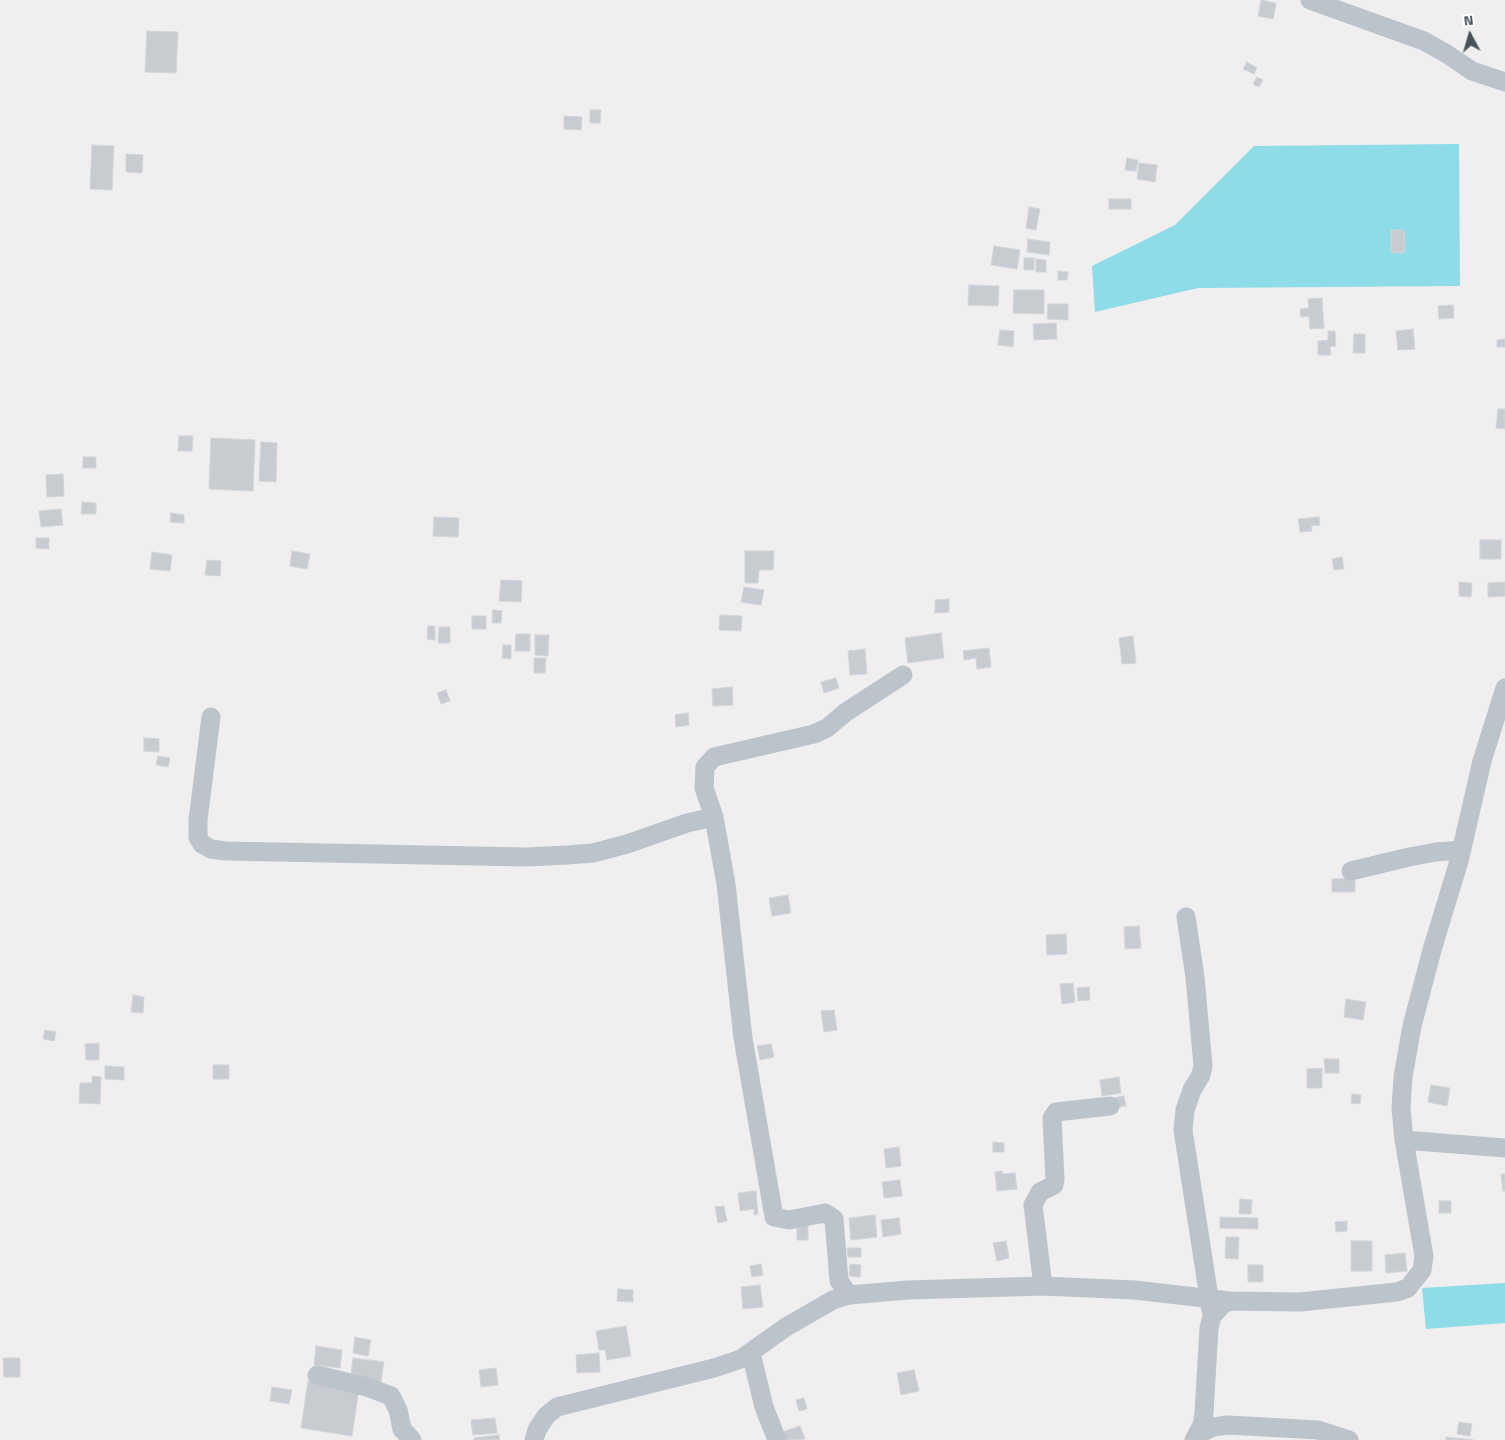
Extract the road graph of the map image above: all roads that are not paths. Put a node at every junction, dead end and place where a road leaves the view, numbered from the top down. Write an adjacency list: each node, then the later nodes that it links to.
1 (1310, 0): 2 (street)
2 (1505, 82)
3 (903, 675): 6 (street)
4 (1505, 688): 7 (street)
5 (211, 716): 6 (street)
6 (714, 817): 14 (street)
7 (1462, 850): 8 (street); 11 (street)
8 (1351, 871)
9 (1186, 917): 15 (street)
10 (1110, 1106): 13 (street)
11 (1404, 1140): 12 (street); 15 (street)
12 (1505, 1148)
13 (1043, 1286): 14 (street); 15 (street)
14 (849, 1295): 16 (street)
15 (1210, 1307): 18 (street)
16 (752, 1353): 21 (street); 22 (street)
17 (317, 1375): 20 (street)
18 (1211, 1420): 19 (street); 23 (street)
19 (1196, 1437)
20 (412, 1440)
21 (534, 1440)
22 (776, 1440)
23 (1349, 1440)

